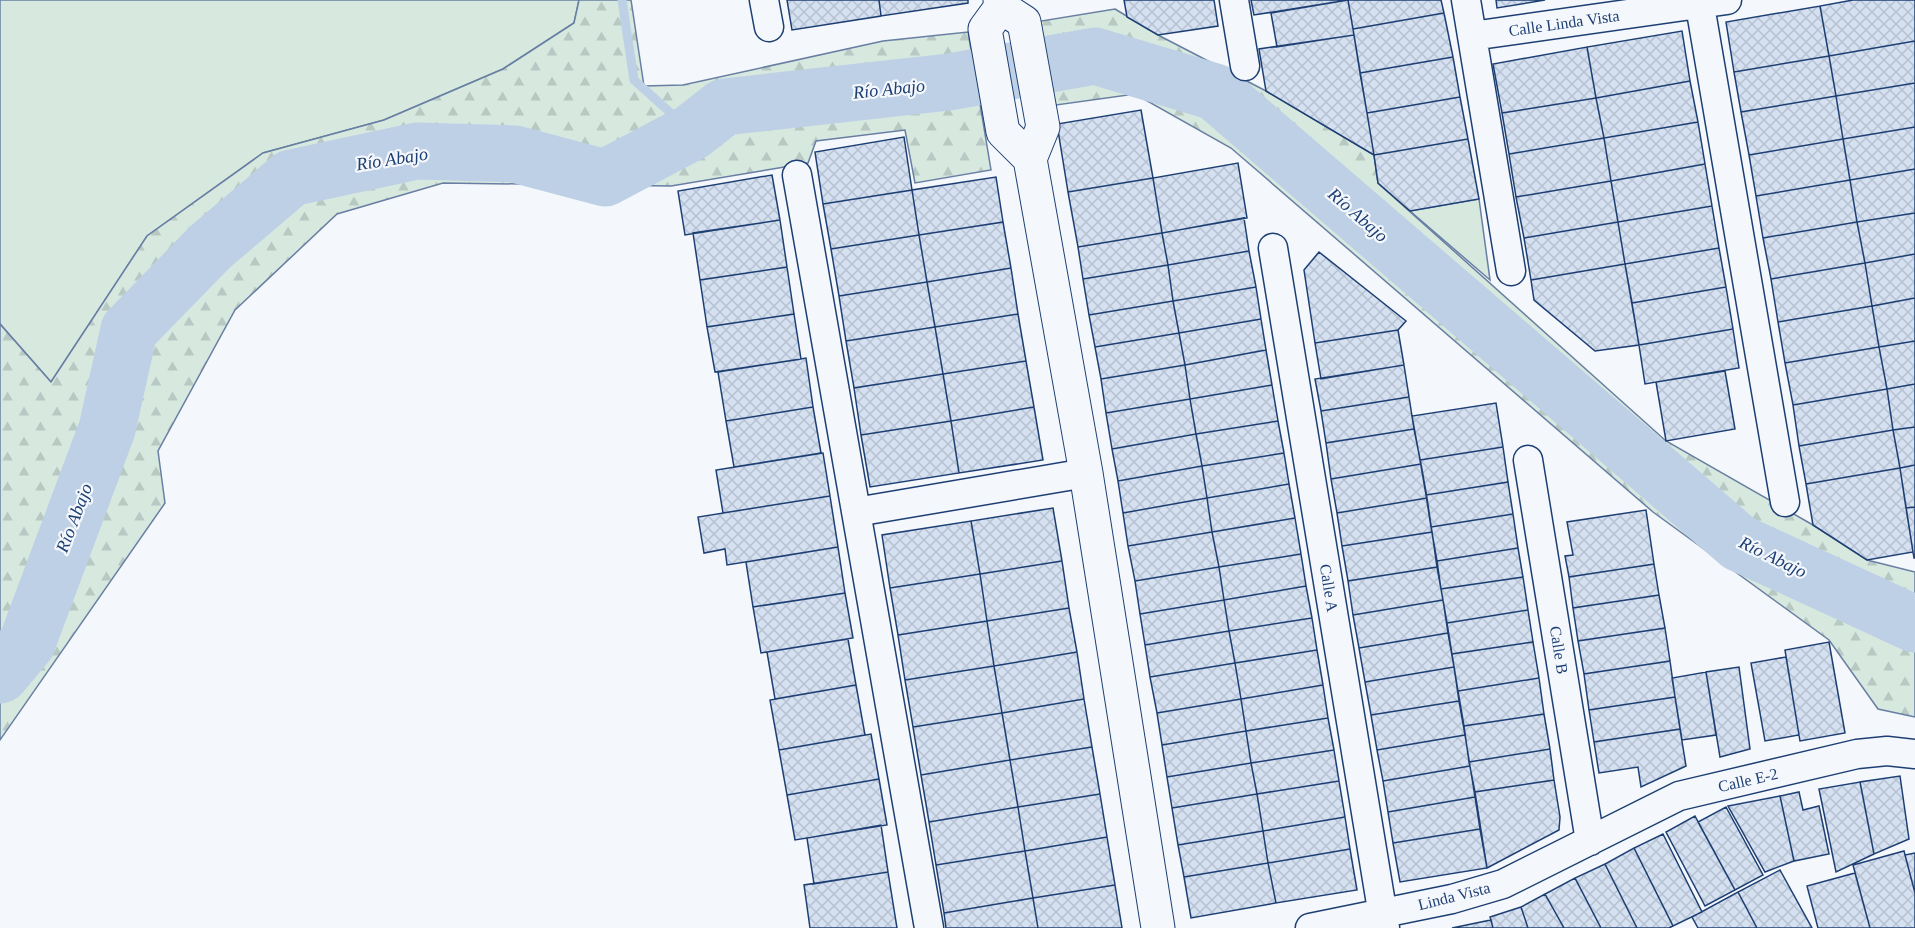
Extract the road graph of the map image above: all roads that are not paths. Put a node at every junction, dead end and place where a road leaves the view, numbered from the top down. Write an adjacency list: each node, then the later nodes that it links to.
1 (1234, 0): 6 (street)
2 (1466, 0): 5 (street)
3 (1708, 2): 5 (street, Calle Linda Vista); 13 (street)
4 (1003, 15): 7 (street); 7 (street)
5 (1472, 36): 10 (street)
6 (1245, 66)
7 (1030, 159): 12 (street)
8 (797, 175): 14 (street)
9 (1273, 248): 17 (street, Calle A)
10 (1511, 271)
11 (1528, 460): 16 (street, Calle B)
12 (1086, 473): 14 (street); 19 (street)
13 (1785, 502)
14 (856, 512): 18 (street)
15 (1915, 754): 16 (street, Calle E-2)
16 (1590, 841): 17 (street, Linda Vista)
17 (1384, 920): 20 (street, Linda Vista)
18 (929, 928)
19 (1158, 928)
20 (1310, 928)

